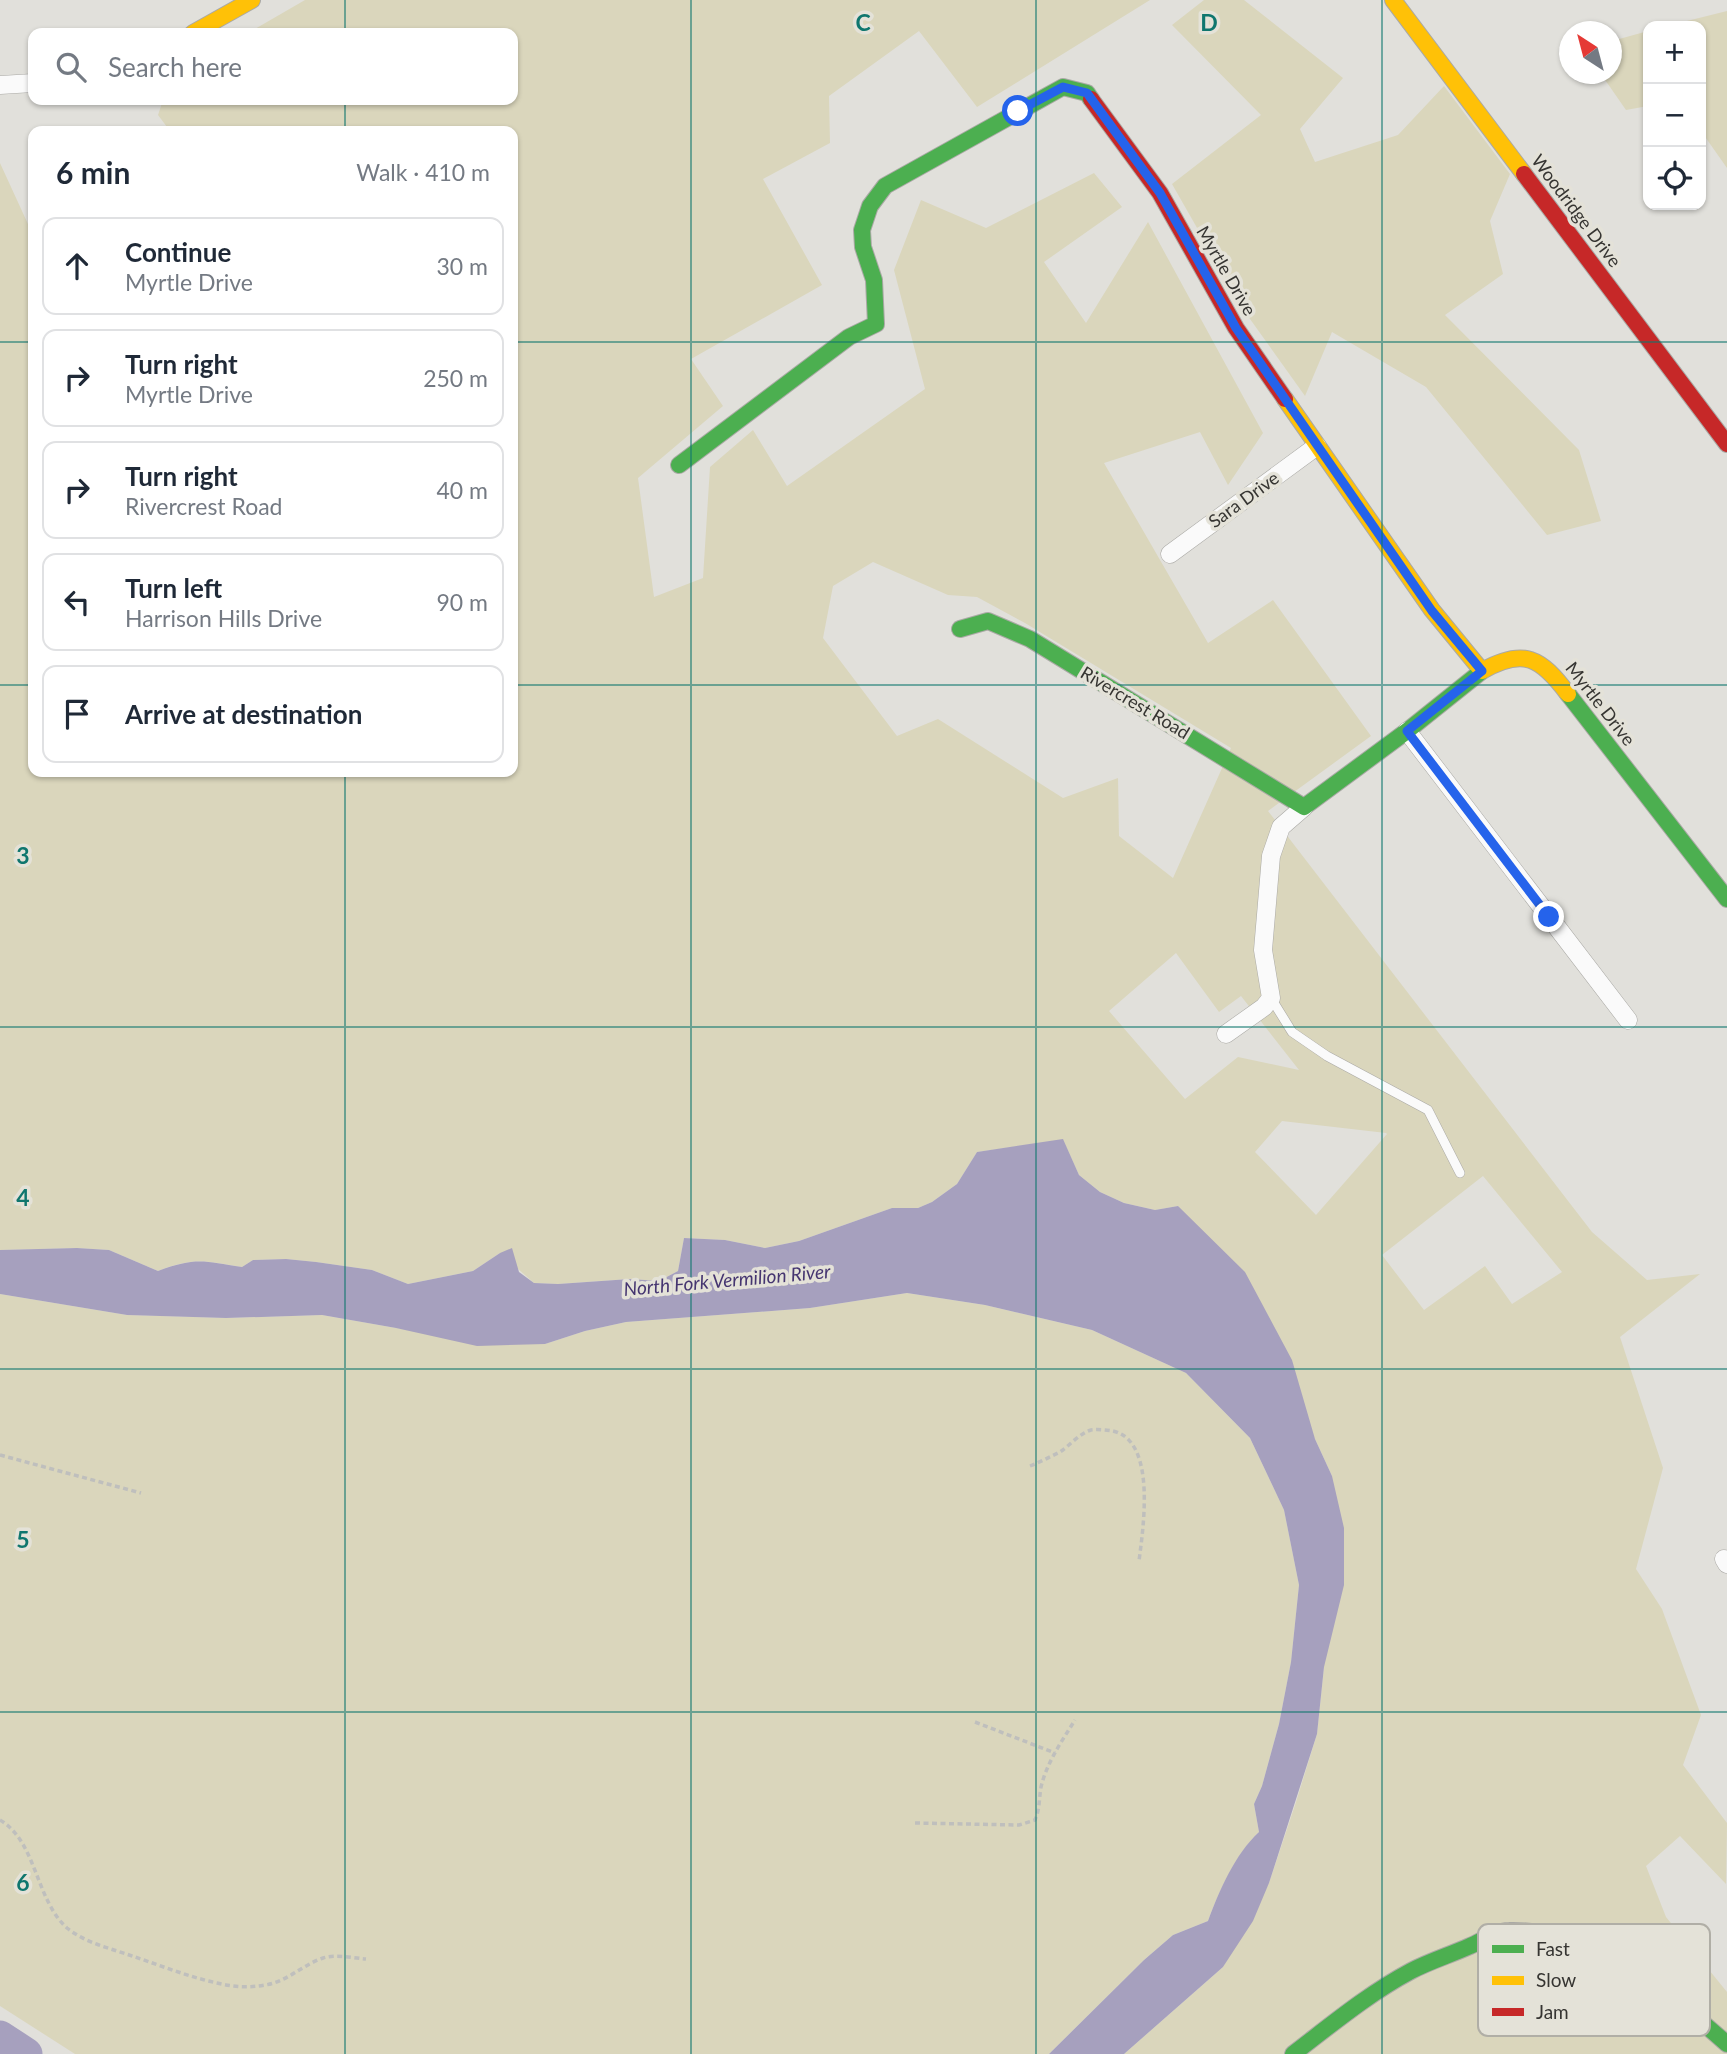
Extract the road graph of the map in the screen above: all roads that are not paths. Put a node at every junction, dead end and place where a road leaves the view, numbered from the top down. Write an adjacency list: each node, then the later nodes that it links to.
1 (252, 0): 3 (street)
2 (1394, 0): 6 (street, Woodridge Drive)
3 (202, 28)
4 (28, 83): 5 (street)
5 (0, 85)
6 (1727, 444)
7 (1317, 446): 8 (street, Myrtle Drive); 9 (street, Sara Drive); 11 (street, Myrtle Drive)
8 (680, 465)
9 (1170, 554)
10 (960, 629): 13 (street, Rivercrest Road)
11 (1482, 671): 12 (street); 14 (street, Myrtle Drive)
12 (1407, 731): 13 (street); 16 (street)
13 (1304, 807): 15 (street)
14 (1727, 899)
15 (1271, 998): 17 (street); 18 (lane)
16 (1628, 1020)
17 (1226, 1034)
18 (1460, 1173)
19 (1478, 1942): 22 (street)
20 (1710, 2029): 21 (street)
21 (1727, 2044)
22 (1293, 2054)

